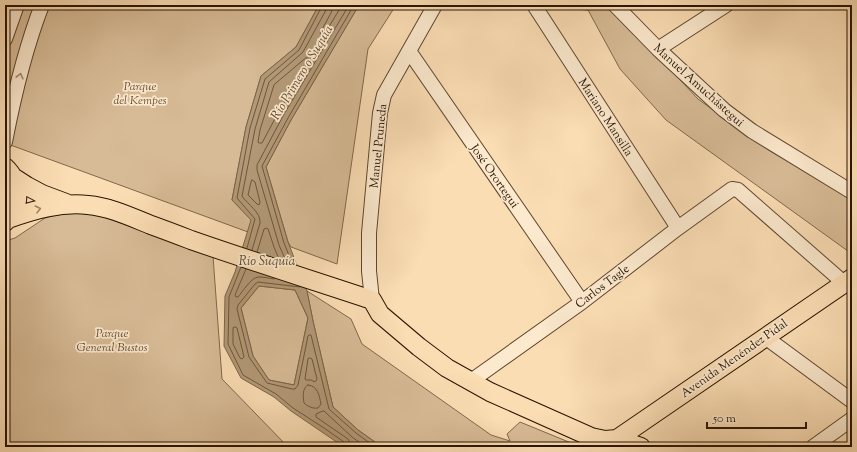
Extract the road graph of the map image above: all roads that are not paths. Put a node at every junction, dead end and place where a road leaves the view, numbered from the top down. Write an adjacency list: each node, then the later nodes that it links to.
1 (17, 5): 9 (street)
2 (42, 5): 12 (street, one-way to 2)
3 (435, 5): 11 (street, Manuel Pruneda)
4 (534, 5): 8 (street, Mariano Mansilla)
5 (547, 5): 8 (street)
6 (616, 5): 10 (street, Manuel Amuchástegui)
7 (726, 5): 10 (street)
8 (550, 29): 17 (street, Mariano Mansilla)
9 (5, 39)
10 (658, 49): 14 (street, Manuel Amuchástegui)
11 (409, 51): 19 (street, Manuel Pruneda); 20 (street, José Orortegui)
12 (5, 142)
13 (7, 170): 15 (main road); 16 (main road)
14 (852, 192)
15 (68, 204): 16 (main road, one-way to 15); 19 (main road)
16 (7, 220)
17 (678, 228): 18 (street, Carlos Tagle); 20 (street, Carlos Tagle)
18 (848, 280): 21 (main road, Avenida Menéndez Pidal)
19 (372, 300): 22 (main road)
20 (582, 302): 22 (street, Carlos Tagle)
21 (765, 337): 23 (street); 25 (main road, Avenida Menéndez Pidal)
22 (471, 381): 25 (main road)
23 (852, 401)
24 (852, 419): 27 (street)
25 (617, 439): 26 (main road)
26 (641, 447)
27 (813, 447)

